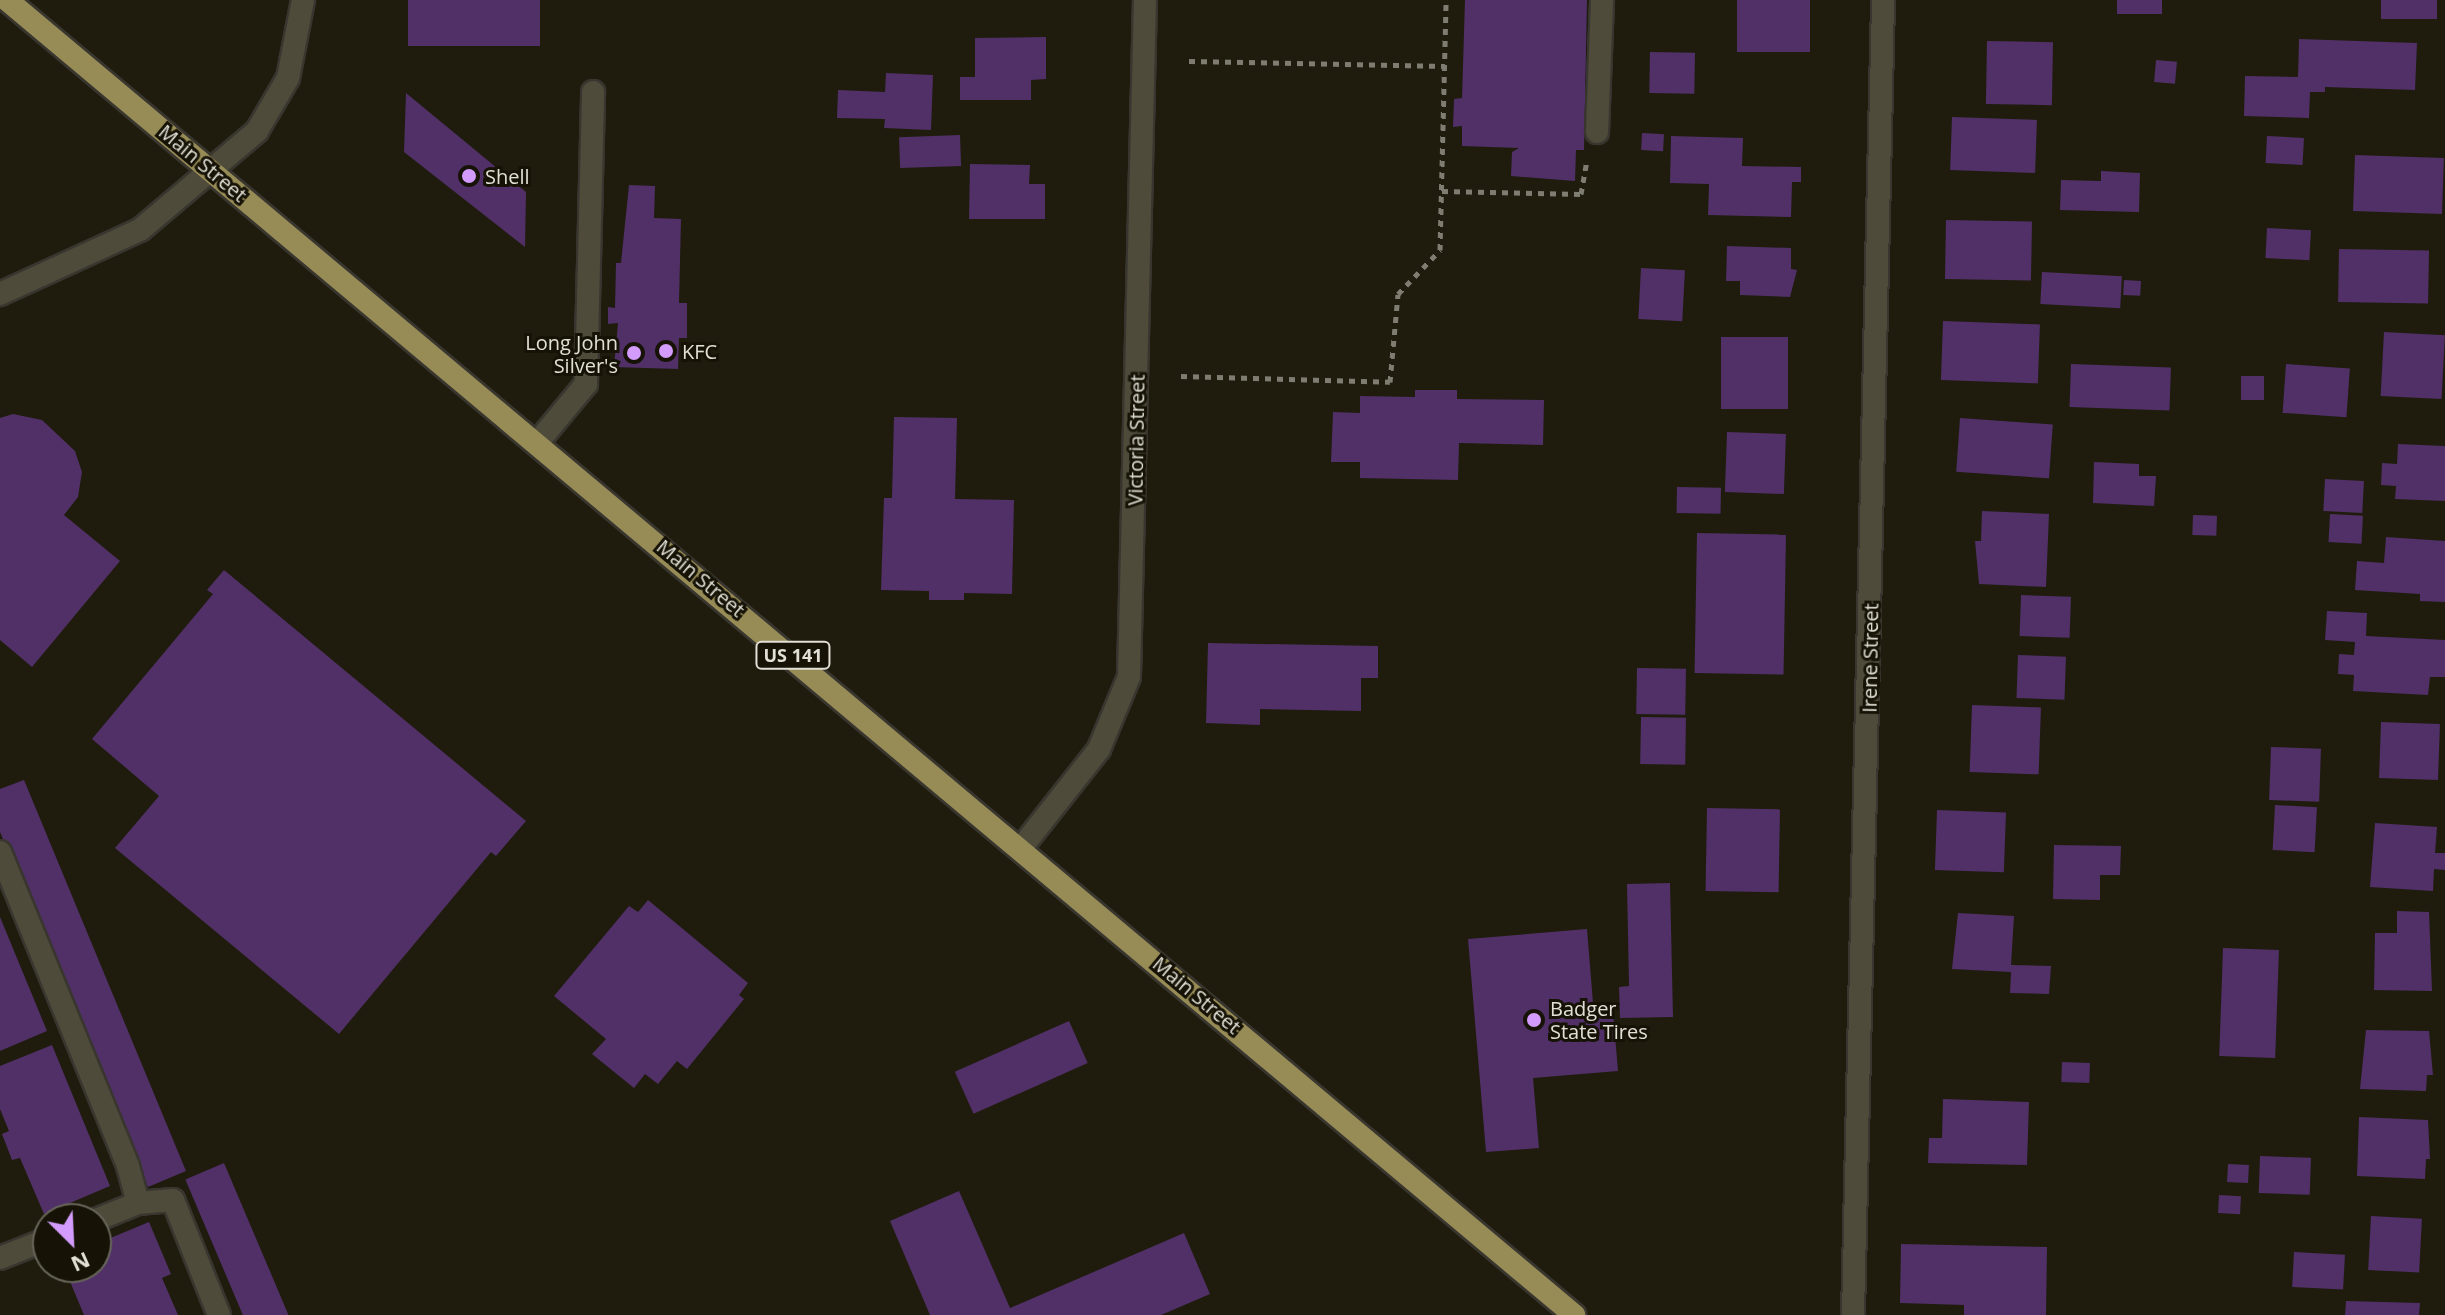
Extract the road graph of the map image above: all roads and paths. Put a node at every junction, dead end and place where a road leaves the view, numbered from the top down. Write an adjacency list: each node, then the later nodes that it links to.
1 (7, 0): 11 (main road, Main Street / US 141)
2 (303, 0): 11 (street)
3 (1145, 0): 16 (street, Victoria Street)
4 (1446, 0): 8 (path)
5 (1602, 0): 10 (street)
6 (1883, 0): 24 (street, Irene Street)
7 (1189, 61): 8 (path)
8 (1445, 66): 12 (path)
9 (593, 92): 15 (street)
10 (1597, 132): 12 (path)
11 (212, 171): 13 (street); 15 (main road, Main Street / US 141)
12 (1442, 191): 14 (path)
13 (0, 294)
14 (1181, 376)
15 (538, 442): 16 (main road, Main Street / US 141)
16 (1022, 847): 23 (main road, Main Street / US 141)
17 (0, 852): 18 (street)
18 (138, 1203): 19 (street); 22 (street)
19 (112, 1214)
20 (32, 1245): 21 (street)
21 (0, 1258)
22 (219, 1315)
23 (1574, 1315)
24 (1853, 1315)

